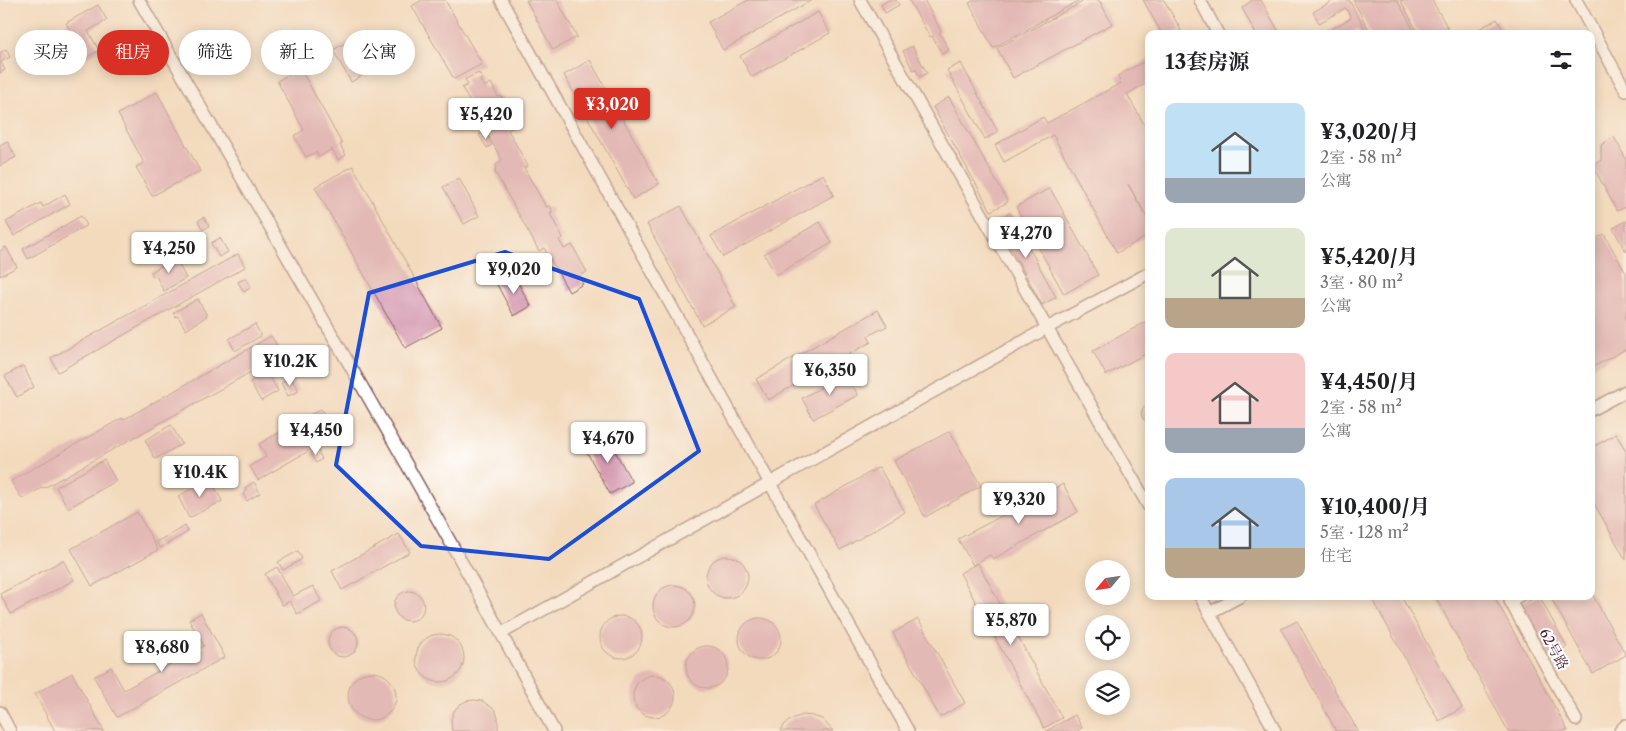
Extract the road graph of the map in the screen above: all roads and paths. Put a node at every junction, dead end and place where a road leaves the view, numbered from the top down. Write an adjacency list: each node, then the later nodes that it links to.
1 (139, 0): 20 (street)
2 (501, 0): 14 (street)
3 (860, 0): 11 (street)
4 (1200, 0): 6 (street)
5 (1576, 0): 7 (street)
6 (1216, 30)
7 (1588, 30)
8 (1595, 42): 9 (street)
9 (1626, 92)
10 (1145, 275): 11 (street)
11 (1047, 328): 14 (street); 15 (street)
12 (1626, 391): 13 (street)
13 (1595, 408)
14 (771, 483): 20 (street); 26 (street)
15 (1145, 499)
16 (1202, 600): 19 (street)
17 (1233, 600): 19 (street)
18 (1512, 600): 22 (street, 62号路)
19 (1209, 613): 27 (street)
20 (502, 633): 25 (street)
21 (0, 712): 24 (street)
22 (1576, 720)
23 (1626, 725): 28 (street)
24 (10, 731)
25 (554, 731)
26 (908, 731)
27 (1275, 731)
28 (1620, 731)

